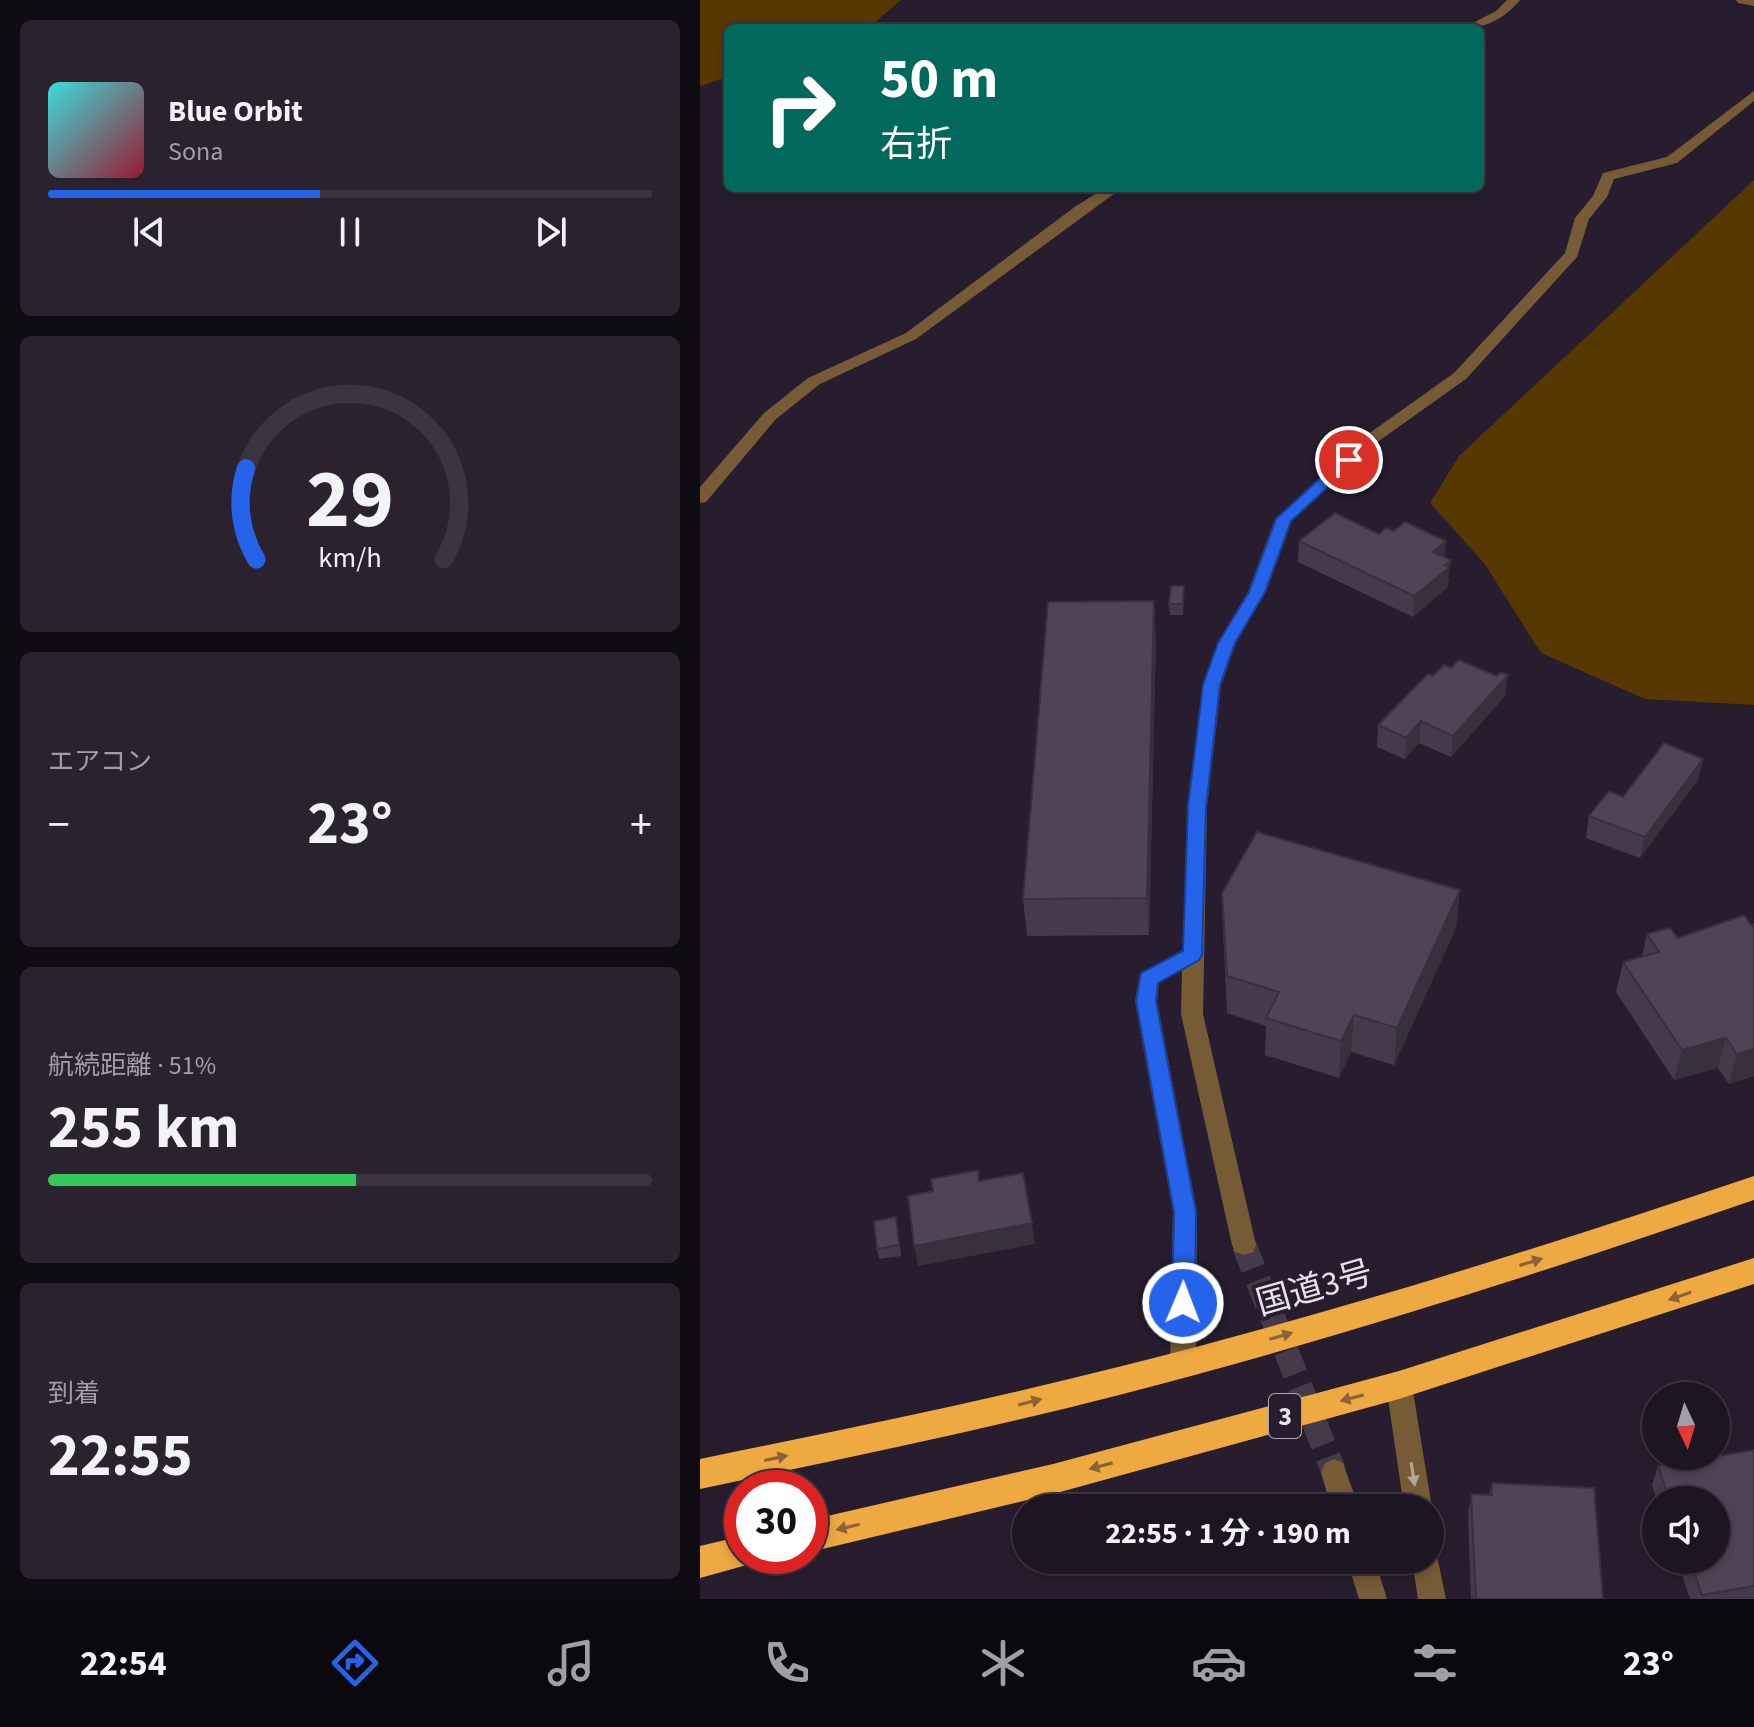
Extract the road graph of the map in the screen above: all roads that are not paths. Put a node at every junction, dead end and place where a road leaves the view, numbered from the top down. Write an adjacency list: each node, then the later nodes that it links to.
1 (1514, 0): 4 (street)
2 (1742, 0): 3 (street)
3 (1754, 2)
4 (1478, 24)
5 (1754, 95): 8 (street)
6 (1109, 192): 7 (street)
7 (700, 498)
8 (1192, 955): 10 (street); 12 (street)
9 (1754, 1188): 12 (highway, 国道3号, one-way to 9)
10 (1244, 1245)
11 (1754, 1271): 13 (highway, 3, one-way to 13)
12 (1183, 1364): 15 (highway, 国道3号, one-way to 12)
13 (1399, 1385): 17 (street, one-way to 17); 18 (highway, 3, one-way to 18)
14 (1334, 1472): 16 (street)
15 (700, 1474)
16 (1341, 1494)
17 (1416, 1494)
18 (828, 1532)
19 (724, 1556): 20 (highway)
20 (700, 1562)
21 (1365, 1574): 23 (street)
22 (1428, 1574): 24 (street)
23 (1373, 1599)
24 (1432, 1599)

